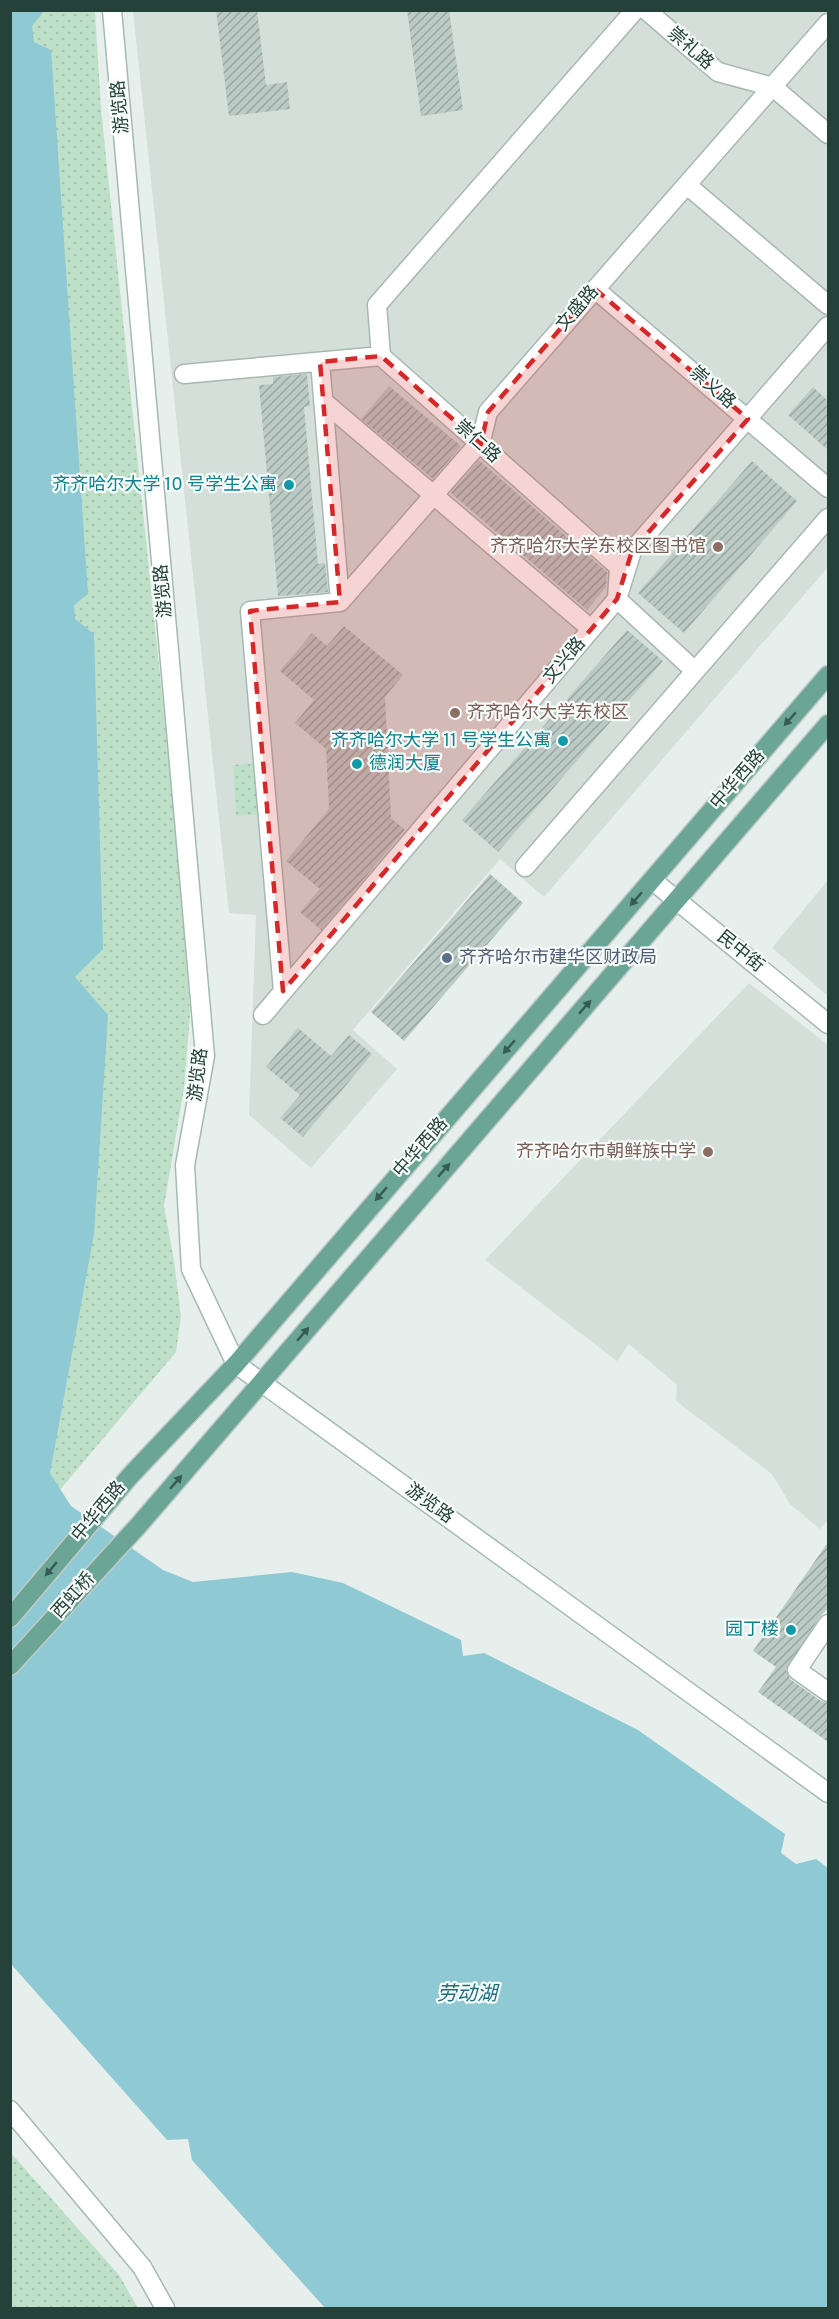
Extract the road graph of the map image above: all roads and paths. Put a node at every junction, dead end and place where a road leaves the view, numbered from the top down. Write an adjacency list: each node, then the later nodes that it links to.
1 (112, 10): 32 (street, 游览路)
2 (635, 10): 11 (street)
3 (646, 10): 5 (street, 崇礼路)
4 (828, 23): 5 (street, 文盛路)
5 (773, 87): 6 (street, 崇礼路); 7 (street, 文盛路)
6 (828, 134)
7 (687, 185): 8 (street, 文盛路); 9 (street)
8 (596, 289): 15 (street, 崇义路); 16 (street, 文盛路)
9 (828, 305)
10 (828, 326): 15 (street, 文兴路)
11 (381, 356): 12 (street); 16 (street, 崇仁路)
12 (320, 362): 13 (street); 14 (street)
13 (184, 374)
14 (323, 401): 18 (street); 21 (street)
15 (748, 419): 17 (street, 崇义路); 20 (street, 文兴路)
16 (480, 443): 18 (street, 文盛路); 20 (street, 崇仁路)
17 (828, 488)
18 (434, 495): 21 (street, 文盛路); 22 (street)
19 (828, 518): 23 (street)
20 (617, 599): 22 (street, 文兴路); 23 (street)
21 (340, 602): 29 (street)
22 (591, 629): 29 (street, 文兴路)
23 (695, 671): 26 (street)
24 (828, 675): 27 (main road, 中华西路, one-way to 27)
25 (828, 724): 28 (main road, 中华西路)
26 (525, 867)
27 (652, 880): 28 (street, 民中街); 32 (main road, 中华西路, one-way to 32)
28 (677, 900): 31 (street, 民中街); 33 (main road, 中华西路, one-way to 28)
29 (283, 991): 30 (street, 文兴路)
30 (263, 1015)
31 (828, 1024)
32 (236, 1364): 33 (street, 游览路); 35 (main road, 中华西路, one-way to 35)
33 (261, 1383): 34 (main road, 中华西路, one-way to 33); 39 (street, 游览路)
34 (138, 1527): 37 (main road, 西虹桥)
35 (10, 1618)
36 (828, 1624): 38 (street)
37 (10, 1666)
38 (828, 1692)
39 (828, 1793)
40 (10, 2110): 41 (street)
41 (165, 2308)

